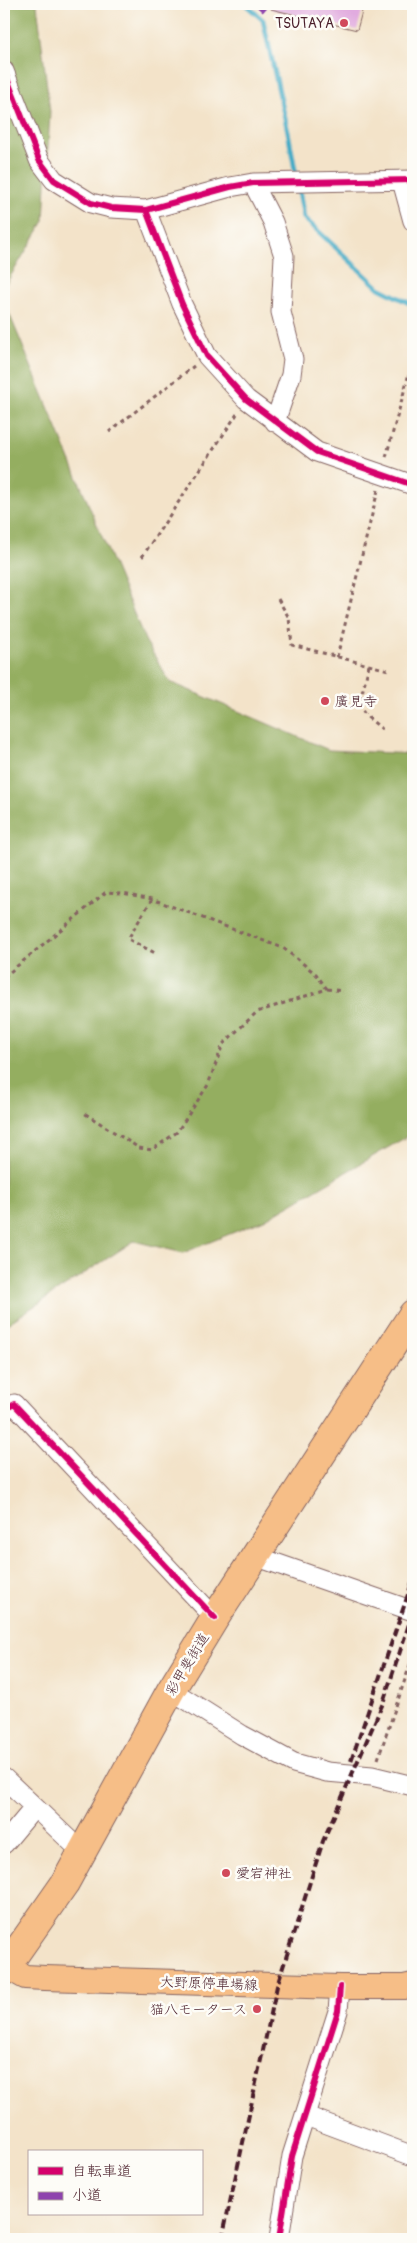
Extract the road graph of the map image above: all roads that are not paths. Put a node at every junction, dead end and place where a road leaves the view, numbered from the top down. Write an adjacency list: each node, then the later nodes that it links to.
1 (4, 71): 4 (street)
2 (408, 181): 3 (street); 5 (street)
3 (253, 183): 4 (street); 6 (street)
4 (146, 210): 6 (street)
5 (413, 221)
6 (275, 422): 7 (street)
7 (413, 485)
8 (413, 1314): 10 (highway, 彩甲斐街道)
9 (4, 1410): 12 (street)
10 (256, 1556): 11 (street); 12 (highway, 彩甲斐街道)
11 (413, 1611)
12 (215, 1618): 13 (highway, 彩甲斐街道)
13 (171, 1690): 15 (street); 18 (highway, 彩甲斐街道)
14 (4, 1778): 16 (street)
15 (413, 1786)
16 (34, 1808): 17 (street); 18 (street)
17 (4, 1844)
18 (83, 1853): 19 (highway, 彩甲斐街道)
19 (5, 1968): 21 (main road, 大野原停車場線)
20 (413, 1985): 21 (main road, 大野原停車場線)
21 (340, 1987): 22 (street)
22 (306, 2116): 23 (street); 24 (street)
23 (413, 2156)
24 (279, 2239)

